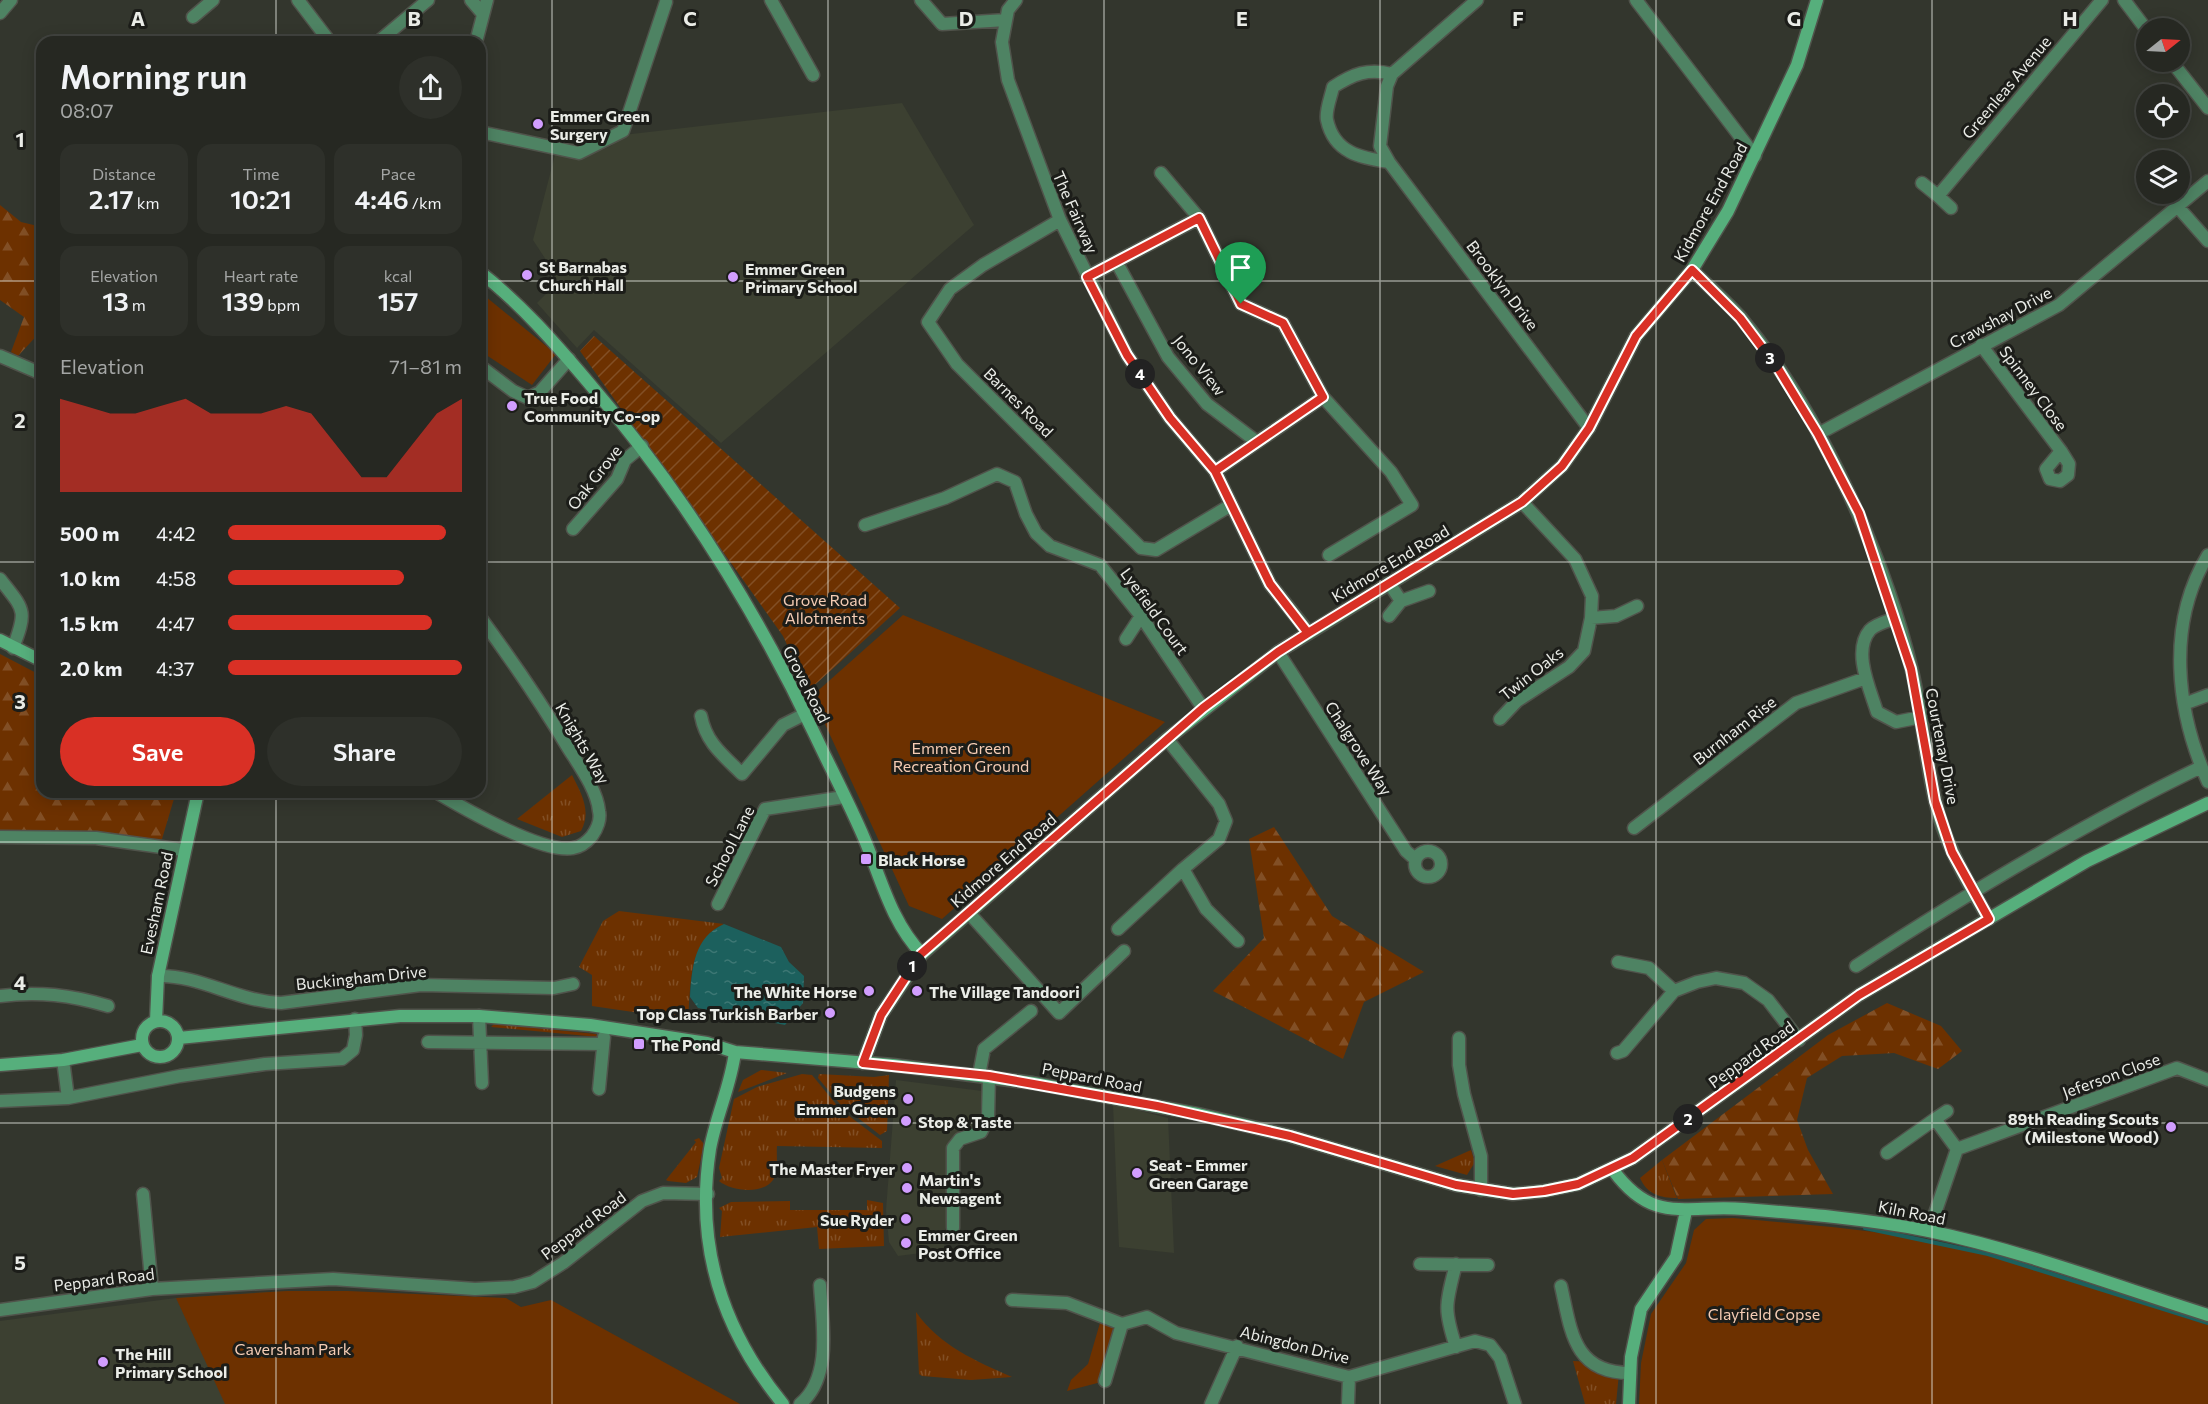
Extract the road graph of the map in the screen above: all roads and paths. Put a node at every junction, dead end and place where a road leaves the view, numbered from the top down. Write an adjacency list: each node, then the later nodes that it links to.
1 (11, 0): 16 (street)
2 (213, 0): 18 (street)
3 (298, 0): 21 (street)
4 (428, 0): 22 (street)
5 (471, 0): 17 (street)
6 (487, 0): 17 (street)
7 (771, 0): 26 (street)
8 (921, 0): 20 (street)
9 (1016, 0): 20 (street, The Fairway)
10 (1477, 0): 25 (street)
11 (1636, 0): 29 (street)
12 (1817, 0): 29 (street, Kidmore End Road)
13 (2102, 0): 34 (street, Greenleas Avenue)
14 (2124, 0): 19 (street)
15 (666, 2): 28 (street)
16 (0, 13)
17 (483, 14): 23 (street)
18 (193, 17)
19 (2138, 18)
20 (1006, 20): 38 (street, The Fairway)
21 (325, 36)
22 (385, 36)
23 (478, 36)
24 (2180, 72): 27 (street)
25 (1392, 74): 30 (street, Brooklyn Drive); 30 (street)
26 (813, 75)
27 (2208, 108)
28 (486, 133)
29 (1755, 156): 41 (street, Kidmore End Road)
30 (1389, 162): 50 (street, Brooklyn Drive)
31 (1161, 173): 37 (street)
32 (2208, 181): 35 (street, Crawshay Drive)
33 (1922, 183): 34 (street)
34 (1938, 196): 36 (street)
35 (2178, 207): 39 (street); 44 (street, Crawshay Drive)
36 (1952, 208)
37 (1199, 218): 40 (street); 49 (street)
38 (1060, 220): 43 (street, The Fairway); 57 (street, Barnes Road)
39 (2208, 241)
40 (1117, 262): 43 (street); 52 (street, Jono View)
41 (1692, 270): 50 (street, Kidmore End Road); 51 (street, Courtenay Drive)
42 (486, 277): 46 (street, Grove Road)
43 (1087, 277): 55 (street, The Fairway)
44 (1981, 345): 51 (street, Crawshay Drive); 54 (street, Spinney Close)
45 (0, 356): 47 (street)
46 (568, 359): 48 (street); 53 (street, Grove Road)
47 (36, 371)
48 (486, 371)
49 (1323, 397): 52 (street); 60 (street)
50 (1589, 428): 56 (street, Kidmore End Road)
51 (1818, 434): 70 (street, Courtenay Drive)
52 (1257, 442): 55 (street)
53 (642, 446): 59 (street, Oak Grove); 82 (street, Grove Road)
54 (2061, 452)
55 (1215, 471): 57 (street, The Fairway)
56 (1522, 502): 63 (street, Kidmore End Road); 69 (street, Twin Oaks)
57 (1231, 505): 72 (street, The Fairway)
58 (865, 525): 67 (street, Lyefield Court)
59 (573, 529)
60 (1329, 555)
61 (2208, 555): 80 (street)
62 (0, 579): 75 (street)
63 (1389, 583): 65 (street); 72 (street, Kidmore End Road)
64 (1429, 591): 65 (street)
65 (1401, 601): 68 (street)
66 (1637, 606): 69 (street)
67 (1141, 616): 73 (street); 81 (street, Lyefield Court)
68 (1389, 616)
69 (1591, 618): 85 (street, Twin Oaks)
70 (1896, 618): 78 (street); 84 (street, Courtenay Drive)
71 (486, 625): 91 (street, Knights Way)
72 (1308, 633): 76 (street, Kidmore End Road)
73 (1126, 639)
74 (0, 640): 75 (street)
75 (13, 648): 77 (street)
76 (1278, 652): 81 (street, Kidmore End Road); 96 (street, Chalgrove Way)
77 (36, 658)
78 (1866, 678): 84 (street); 93 (street, Burnham Rise)
79 (2208, 695): 80 (street)
80 (2184, 704): 87 (street)
81 (1203, 708): 86 (street, Kidmore End Road)
82 (805, 714): 83 (street); 89 (street, Grove Road)
83 (701, 716)
84 (1921, 717): 98 (street, Courtenay Drive)
85 (1500, 719)
86 (1167, 739): 97 (street); 100 (street, Kidmore End Road)
87 (2201, 766): 88 (street); 98 (street)
88 (2208, 782)
89 (844, 797): 99 (street, School Lane); 105 (street, Grove Road)
90 (196, 798): 95 (street, Evesham Road)
91 (446, 798)
92 (2208, 803): 101 (street, Peppard Road)
93 (1634, 828)
94 (0, 837): 95 (street)
95 (183, 850): 108 (street, Evesham Road)
96 (1415, 859)
97 (1183, 869): 102 (street); 103 (street)
98 (1972, 890): 101 (street, Courtenay Drive); 107 (street)
99 (718, 904)
100 (969, 913): 104 (street); 105 (street, Kidmore End Road)
101 (1989, 919): 120 (street, Peppard Road)
102 (1118, 929)
103 (1238, 941)
104 (1124, 951)
105 (921, 954): 128 (street, Kidmore End Road)
106 (1618, 962): 110 (street)
107 (1857, 966)
108 (158, 976): 109 (street, Buckingham Drive); 116 (street, Evesham Road)
109 (573, 984)
110 (1674, 992): 120 (street); 126 (street)
111 (0, 996): 112 (street)
112 (108, 1006)
113 (1031, 1011): 130 (street)
114 (479, 1016): 115 (street); 117 (street); 121 (street)
115 (355, 1019): 118 (street); 134 (street)
116 (156, 1021): 118 (street); 124 (street)
117 (606, 1027): 123 (street); 125 (street)
118 (179, 1038): 124 (street)
119 (1459, 1038): 141 (street)
120 (1799, 1040): 140 (street, Peppard Road)
121 (481, 1041): 122 (street); 123 (street); 132 (street)
122 (428, 1042)
123 (603, 1044): 133 (street)
124 (142, 1045): 127 (street)
125 (735, 1052): 128 (street, Peppard Road); 143 (street)
126 (1617, 1053)
127 (63, 1060): 129 (street); 134 (street)
128 (863, 1063): 130 (street, Peppard Road)
129 (0, 1065)
130 (984, 1075): 141 (street, Peppard Road); 145 (street)
131 (2208, 1080): 138 (street, Jeferson Close)
132 (482, 1083)
133 (599, 1089)
134 (68, 1098): 135 (street)
135 (0, 1101)
136 (1947, 1111): 137 (street)
137 (1935, 1119): 138 (street); 139 (street)
138 (1957, 1149): 146 (street)
139 (1887, 1153)
140 (1613, 1170): 141 (street, Peppard Road); 144 (street, Kiln Road)
141 (1481, 1190)
142 (143, 1194): 152 (street)
143 (708, 1194): 152 (street, Peppard Road); 162 (street)
144 (1686, 1211): 146 (street, Kiln Road); 159 (street)
145 (953, 1228)
146 (1929, 1231): 155 (street, Kiln Road)
147 (1420, 1264): 148 (street)
148 (1456, 1264): 149 (street); 158 (street)
149 (1488, 1265)
150 (820, 1285): 163 (street)
151 (1561, 1286): 159 (street)
152 (152, 1289): 154 (street, Peppard Road)
153 (1012, 1300): 156 (street)
154 (0, 1310)
155 (2208, 1315)
156 (1122, 1324): 157 (street, Abingdon Drive); 161 (street)
157 (1237, 1346): 160 (street, Abingdon Drive); 164 (street)
158 (1456, 1347): 160 (street, Abingdon Drive); 166 (street, Abingdon Drive)
159 (1630, 1373): 167 (street)
160 (1349, 1377): 165 (street)
161 (1106, 1382)
162 (783, 1404)
163 (800, 1404)
164 (1211, 1404)
165 (1348, 1404)
166 (1515, 1404)
167 (1629, 1404)

